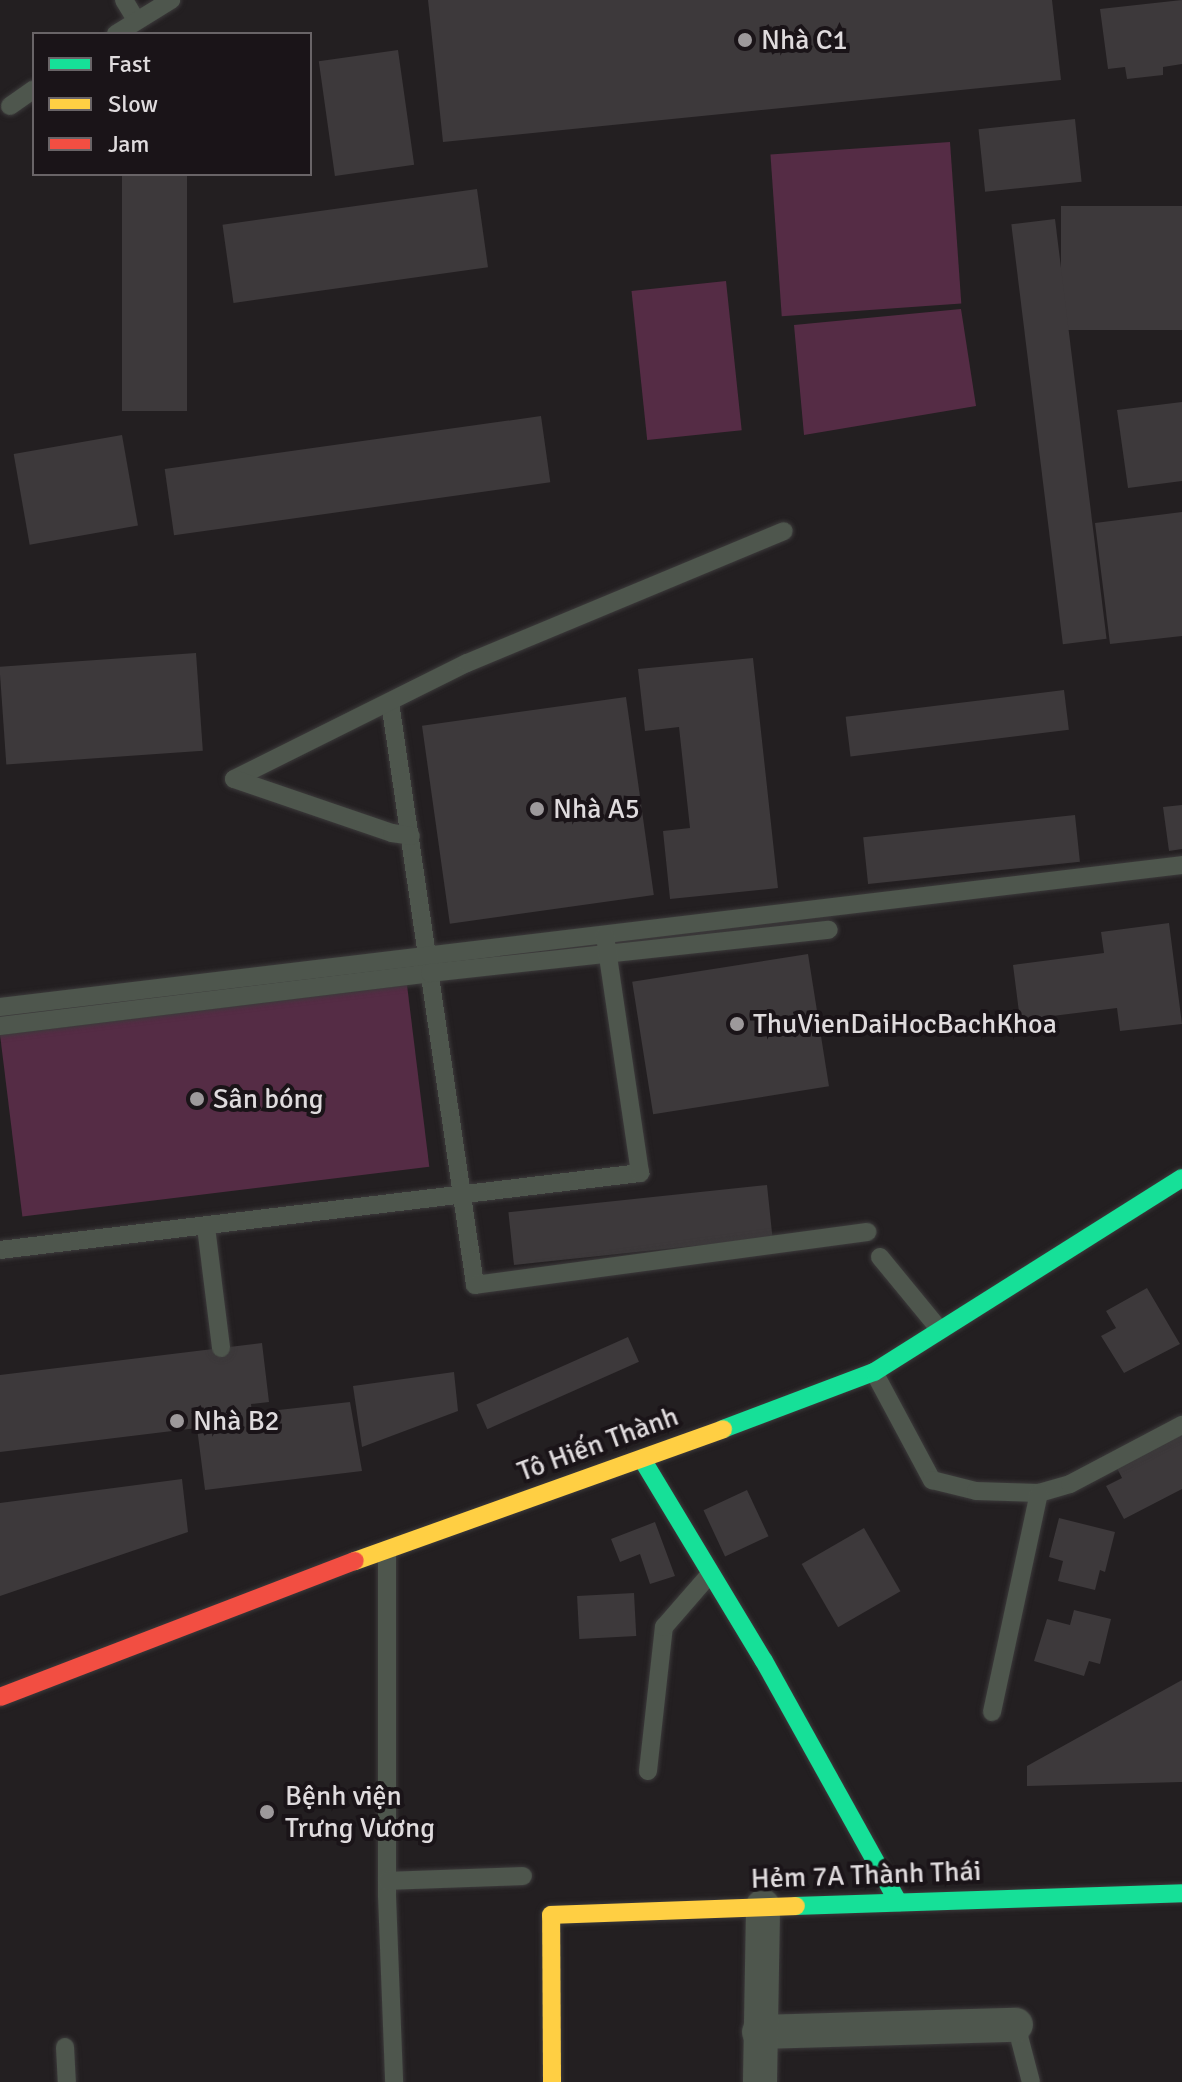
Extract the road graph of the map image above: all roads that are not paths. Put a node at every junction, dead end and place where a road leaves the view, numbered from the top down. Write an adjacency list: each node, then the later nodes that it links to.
1 (124, 0): 3 (lane)
2 (171, 0): 3 (lane)
3 (136, 20): 4 (lane)
4 (119, 32)
5 (32, 90): 6 (lane)
6 (10, 106)
7 (784, 531): 8 (lane)
8 (390, 702): 9 (lane); 9 (lane)
9 (411, 836): 13 (lane)
10 (1182, 865): 12 (lane)
11 (829, 930): 14 (lane)
12 (605, 936): 13 (lane); 14 (lane)
13 (426, 953): 15 (lane); 16 (lane)
14 (607, 956): 15 (lane); 19 (lane)
15 (430, 973): 17 (lane); 19 (lane)
16 (0, 1007)
17 (0, 1026)
18 (1182, 1178): 24 (street, Tô Hiến Thành)
19 (460, 1196): 20 (lane); 21 (lane)
20 (206, 1227): 22 (lane); 25 (lane)
21 (867, 1232)
22 (0, 1250)
23 (880, 1257): 24 (lane)
24 (940, 1330): 26 (street, Tô Hiến Thành)
25 (221, 1348)
26 (874, 1372): 28 (street, Tô Hiến Thành); 29 (lane)
27 (1182, 1425): 29 (lane)
28 (642, 1459): 30 (street, Tô Hiến Thành); 31 (street)
29 (1039, 1493): 33 (lane)
30 (387, 1550): 32 (street, Tô Hiến Thành); 36 (lane)
31 (712, 1572): 34 (lane); 38 (street)
32 (0, 1697)
33 (992, 1712)
34 (648, 1771)
35 (523, 1876): 36 (lane)
36 (387, 1881): 44 (lane)
37 (1182, 1893): 38 (street, Hẻm 7A Thành Thái)
38 (898, 1902): 39 (street, Hẻm 7A Thành Thái)
39 (763, 1906): 41 (street); 45 (street, Hẻm 7A Thành Thái)
40 (1016, 2025): 41 (street); 47 (lane)
41 (759, 2032): 46 (street)
42 (65, 2047): 43 (lane)
43 (67, 2082)
44 (394, 2082)
45 (552, 2082)
46 (760, 2082)
47 (1031, 2082)

